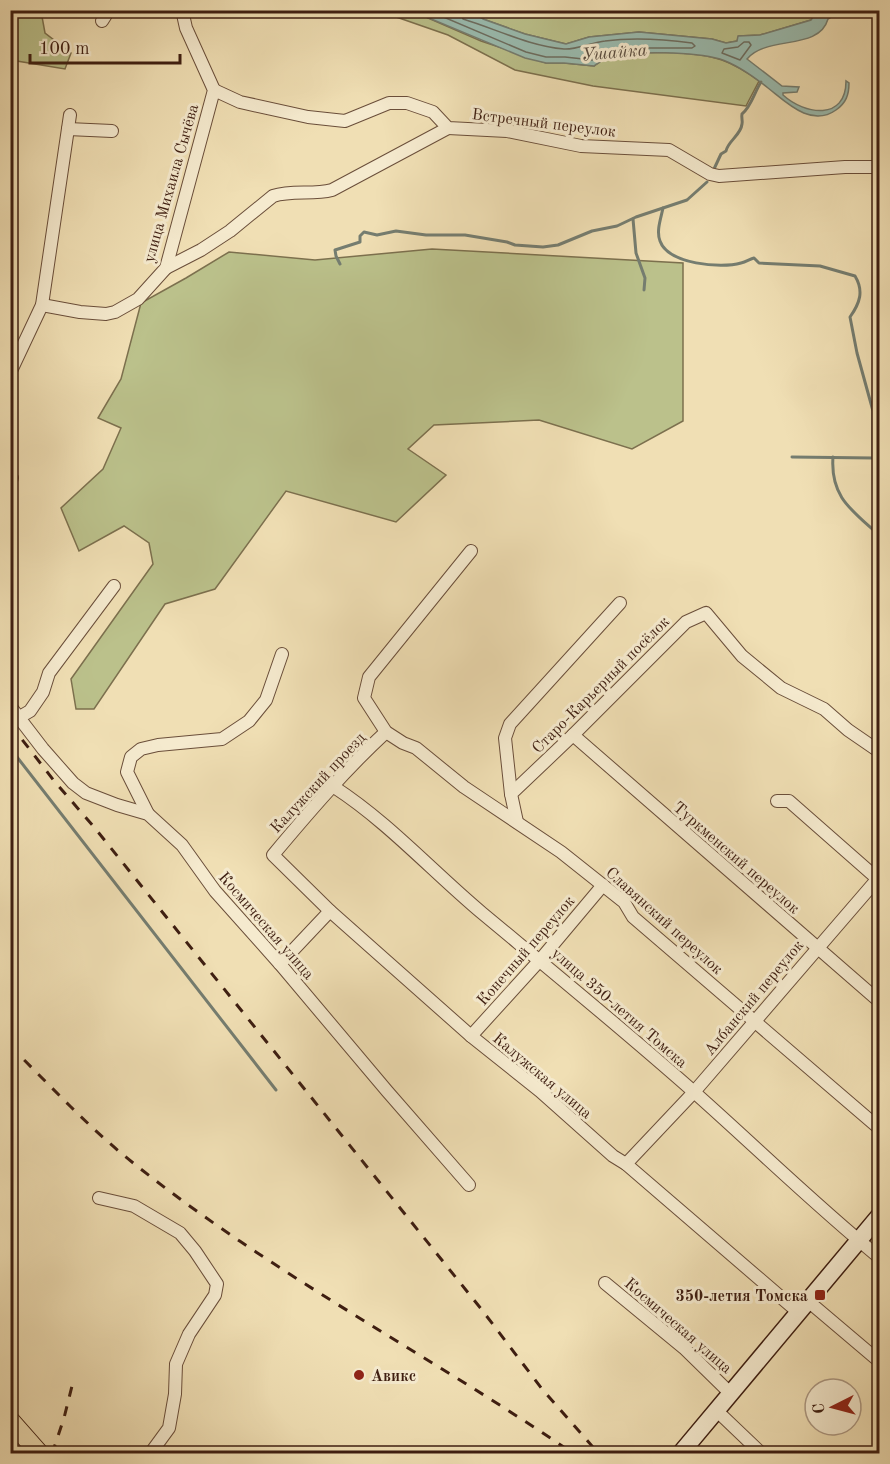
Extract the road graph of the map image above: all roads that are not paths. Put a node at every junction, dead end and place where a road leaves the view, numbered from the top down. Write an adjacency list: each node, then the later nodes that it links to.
1 (182, 10): 2 (street, улица Михаила Сычёва)
2 (214, 90): 4 (street, Встречный переулок); 8 (street, улица Михаила Сычёва)
3 (70, 115): 5 (street)
4 (448, 128): 7 (street, Встречный переулок); 8 (street)
5 (68, 129): 6 (street); 9 (street)
6 (112, 131)
7 (879, 167)
8 (166, 268): 9 (street, улица Михаила Сычёва)
9 (42, 305): 10 (street)
10 (10, 373)
11 (471, 551): 17 (street)
12 (114, 586): 16 (street)
13 (620, 603): 21 (street)
14 (282, 654): 23 (street)
15 (10, 706): 16 (street, Космическая улица)
16 (18, 718): 23 (street, Космическая улица)
17 (386, 732): 20 (street, Калужский проезд); 24 (street, Славянский переулок)
18 (573, 735): 19 (street, Старо-Карьерный посёлок); 21 (street, Старо-Карьерный посёлок); 29 (street, Туркменский переулок)
19 (879, 752)
20 (334, 786): 25 (street, Калужский проезд); 30 (street, улица 350-летия Томска)
21 (511, 794): 24 (street)
22 (777, 801): 26 (street)
23 (148, 814): 31 (street, Космическая улица)
24 (517, 822): 27 (street, Славянский переулок)
25 (273, 855): 28 (street, Калужская улица)
26 (879, 879): 29 (street, Албанский переулок)
27 (603, 885): 30 (street, Конечный переулок); 33 (street, Славянский переулок)
28 (330, 911): 31 (street); 34 (street, Калужская улица)
29 (817, 946): 32 (street, Туркменский переулок); 33 (street, Албанский переулок)
30 (540, 960): 34 (street, Конечный переулок); 35 (street, улица 350-летия Томска)
31 (280, 964): 38 (street, Космическая улица)
32 (879, 1002)
33 (755, 1021): 35 (street, Албанский переулок); 36 (street, Славянский переулок)
34 (471, 1036): 37 (street, Калужская улица)
35 (694, 1092): 37 (street, Албанский переулок); 41 (street, улица 350-летия Томска)
36 (879, 1129)
37 (626, 1164): 44 (street, Калужская улица)
38 (469, 1185)
39 (99, 1198): 50 (street)
40 (879, 1215): 41 (street)
41 (858, 1240): 42 (street, улица 350-летия Томска); 44 (street)
42 (879, 1258)
43 (605, 1283): 46 (street, Космическая улица)
44 (803, 1306): 45 (street, Калужская улица); 46 (street)
45 (879, 1362)
46 (730, 1393): 47 (street)
47 (716, 1410): 51 (street); 52 (street)
48 (15, 1425): 49 (main road)
49 (40, 1454)
50 (150, 1454)
51 (681, 1454)
52 (762, 1454)

